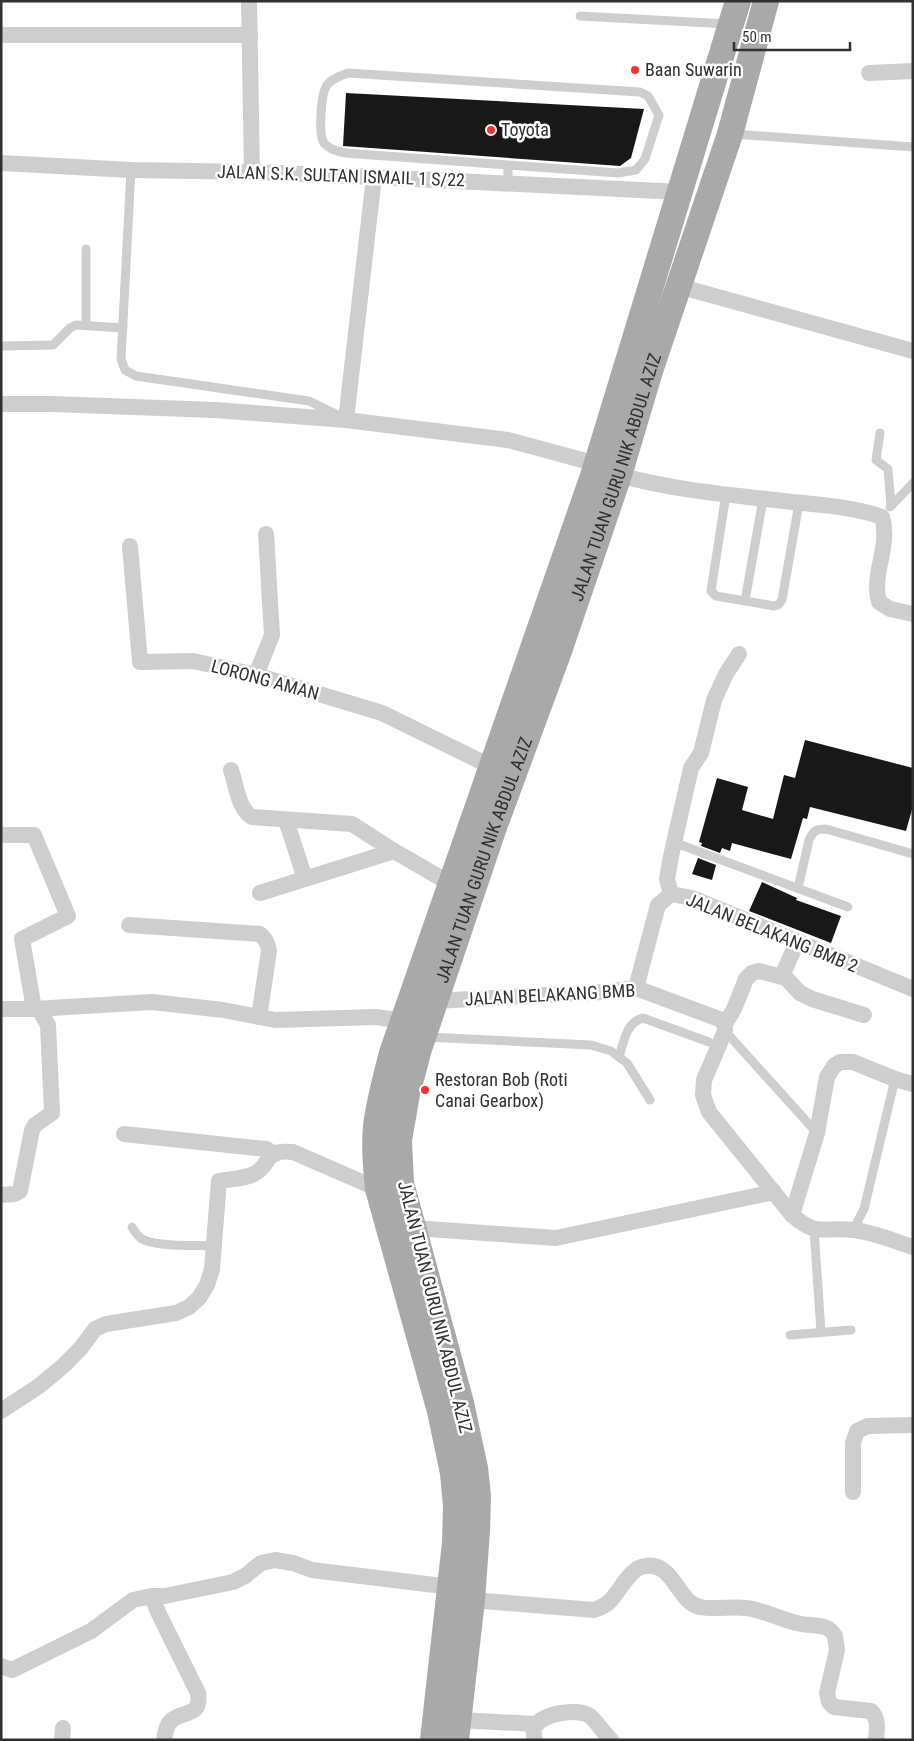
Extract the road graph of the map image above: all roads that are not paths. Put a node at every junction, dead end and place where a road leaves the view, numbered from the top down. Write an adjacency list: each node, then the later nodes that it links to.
1 (249, 1): 6 (street)
2 (766, 1): 9 (main road, JALAN TUAN GURU NIK ABDUL AZIZ)
3 (735, 13): 4 (lane); 10 (main road, JALAN TUAN GURU NIK ABDUL AZIZ)
4 (580, 16)
5 (1, 35): 6 (street)
6 (250, 35): 15 (street)
7 (913, 71): 8 (street)
8 (869, 73)
9 (728, 142): 10 (main road); 11 (lane); 20 (main road, JALAN TUAN GURU NIK ABDUL AZIZ)
10 (695, 145): 18 (main road, JALAN TUAN GURU NIK ABDUL AZIZ)
11 (913, 147)
12 (1, 163): 14 (street, JALAN S.K. SULTAN ISMAIL 1 S/22)
13 (508, 165): 13 (lane); 17 (lane)
14 (131, 170): 15 (street, JALAN S.K. SULTAN ISMAIL 1 S/22); 22 (lane)
15 (252, 172): 16 (street, JALAN S.K. SULTAN ISMAIL 1 S/22)
16 (374, 177): 17 (street, JALAN S.K. SULTAN ISMAIL 1 S/22); 26 (street)
17 (508, 183): 18 (street, JALAN S.K. SULTAN ISMAIL 1 S/22)
18 (680, 192): 28 (main road, JALAN TUAN GURU NIK ABDUL AZIZ)
19 (86, 249): 21 (lane)
20 (678, 286): 24 (street); 28 (main road, JALAN TUAN GURU NIK ABDUL AZIZ)
21 (86, 325): 22 (lane); 23 (lane)
22 (123, 328): 26 (lane)
23 (1, 346)
24 (913, 351)
25 (1, 404): 26 (street)
26 (346, 420): 28 (street)
27 (880, 433): 33 (lane)
28 (608, 470): 30 (street); 38 (main road, JALAN TUAN GURU NIK ABDUL AZIZ)
29 (913, 483): 33 (lane)
30 (726, 494): 31 (street); 36 (lane)
31 (763, 499): 32 (street); 36 (lane)
32 (800, 503): 33 (street); 36 (lane)
33 (886, 511): 37 (street)
34 (266, 534): 40 (street)
35 (130, 546): 40 (street, LORONG AMAN)
36 (745, 601)
37 (913, 614)
38 (547, 648): 41 (main road, JALAN TUAN GURU NIK ABDUL AZIZ); 59 (main road, JALAN TUAN GURU NIK ABDUL AZIZ)
39 (739, 654): 45 (street)
40 (256, 675): 41 (street, LORONG AMAN)
41 (492, 767): 49 (main road, JALAN TUAN GURU NIK ABDUL AZIZ)
42 (231, 770): 43 (street)
43 (286, 820): 46 (street); 48 (street)
44 (1, 835): 61 (street)
45 (673, 842): 50 (lane); 52 (street)
46 (394, 851): 48 (street); 49 (street)
47 (913, 854): 50 (lane)
48 (305, 879): 51 (street)
49 (451, 884): 64 (main road, JALAN TUAN GURU NIK ABDUL AZIZ)
50 (798, 888): 53 (lane)
51 (260, 893)
52 (671, 894): 55 (street, JALAN BELAKANG BMB 2); 57 (street, JALAN BELAKANG BMB 2)
53 (848, 907)
54 (129, 925): 63 (street)
55 (797, 942): 56 (street); 58 (street, JALAN BELAKANG BMB 2)
56 (782, 976): 62 (street); 65 (street)
57 (636, 988): 59 (street, JALAN BELAKANG BMB); 65 (street, JALAN BELAKANG BMB)
58 (913, 989)
59 (435, 1001): 66 (main road, JALAN TUAN GURU NIK ABDUL AZIZ)
60 (1, 1009): 61 (street)
61 (37, 1009): 63 (street); 77 (street)
62 (864, 1015)
63 (259, 1017): 64 (street)
64 (403, 1021): 75 (main road, JALAN TUAN GURU NIK ABDUL AZIZ)
65 (725, 1028): 72 (lane); 76 (street)
66 (423, 1037): 68 (lane); 80 (main road, JALAN TUAN GURU NIK ABDUL AZIZ)
67 (709, 1042): 68 (lane)
68 (619, 1057): 71 (lane)
69 (895, 1079): 70 (street); 72 (street); 82 (lane)
70 (913, 1084)
71 (650, 1100)
72 (817, 1133): 78 (street)
73 (124, 1134): 74 (street)
74 (275, 1154): 75 (street); 83 (street)
75 (378, 1189): 91 (main road, JALAN TUAN GURU NIK ABDUL AZIZ)
76 (774, 1192): 78 (street); 80 (street)
77 (1, 1196)
78 (792, 1215): 81 (street)
79 (132, 1227): 83 (lane)
80 (413, 1228): 91 (main road, JALAN TUAN GURU NIK ABDUL AZIZ)
81 (814, 1229): 82 (street); 86 (lane)
82 (853, 1230): 84 (street)
83 (214, 1246): 88 (street)
84 (913, 1247)
85 (851, 1330): 86 (lane)
86 (821, 1332): 87 (lane)
87 (790, 1335)
88 (1, 1411)
89 (913, 1425): 90 (street)
90 (853, 1492)
91 (461, 1593): 92 (street); 94 (main road, JALAN TUAN GURU NIK ABDUL AZIZ); 97 (main road, JALAN TUAN GURU NIK ABDUL AZIZ); 99 (street)
92 (152, 1596): 93 (street); 96 (street)
93 (1, 1666)
94 (457, 1730): 95 (street)
95 (535, 1732): 98 (street)
96 (164, 1740)
97 (433, 1740)
98 (610, 1740)
99 (876, 1740)

